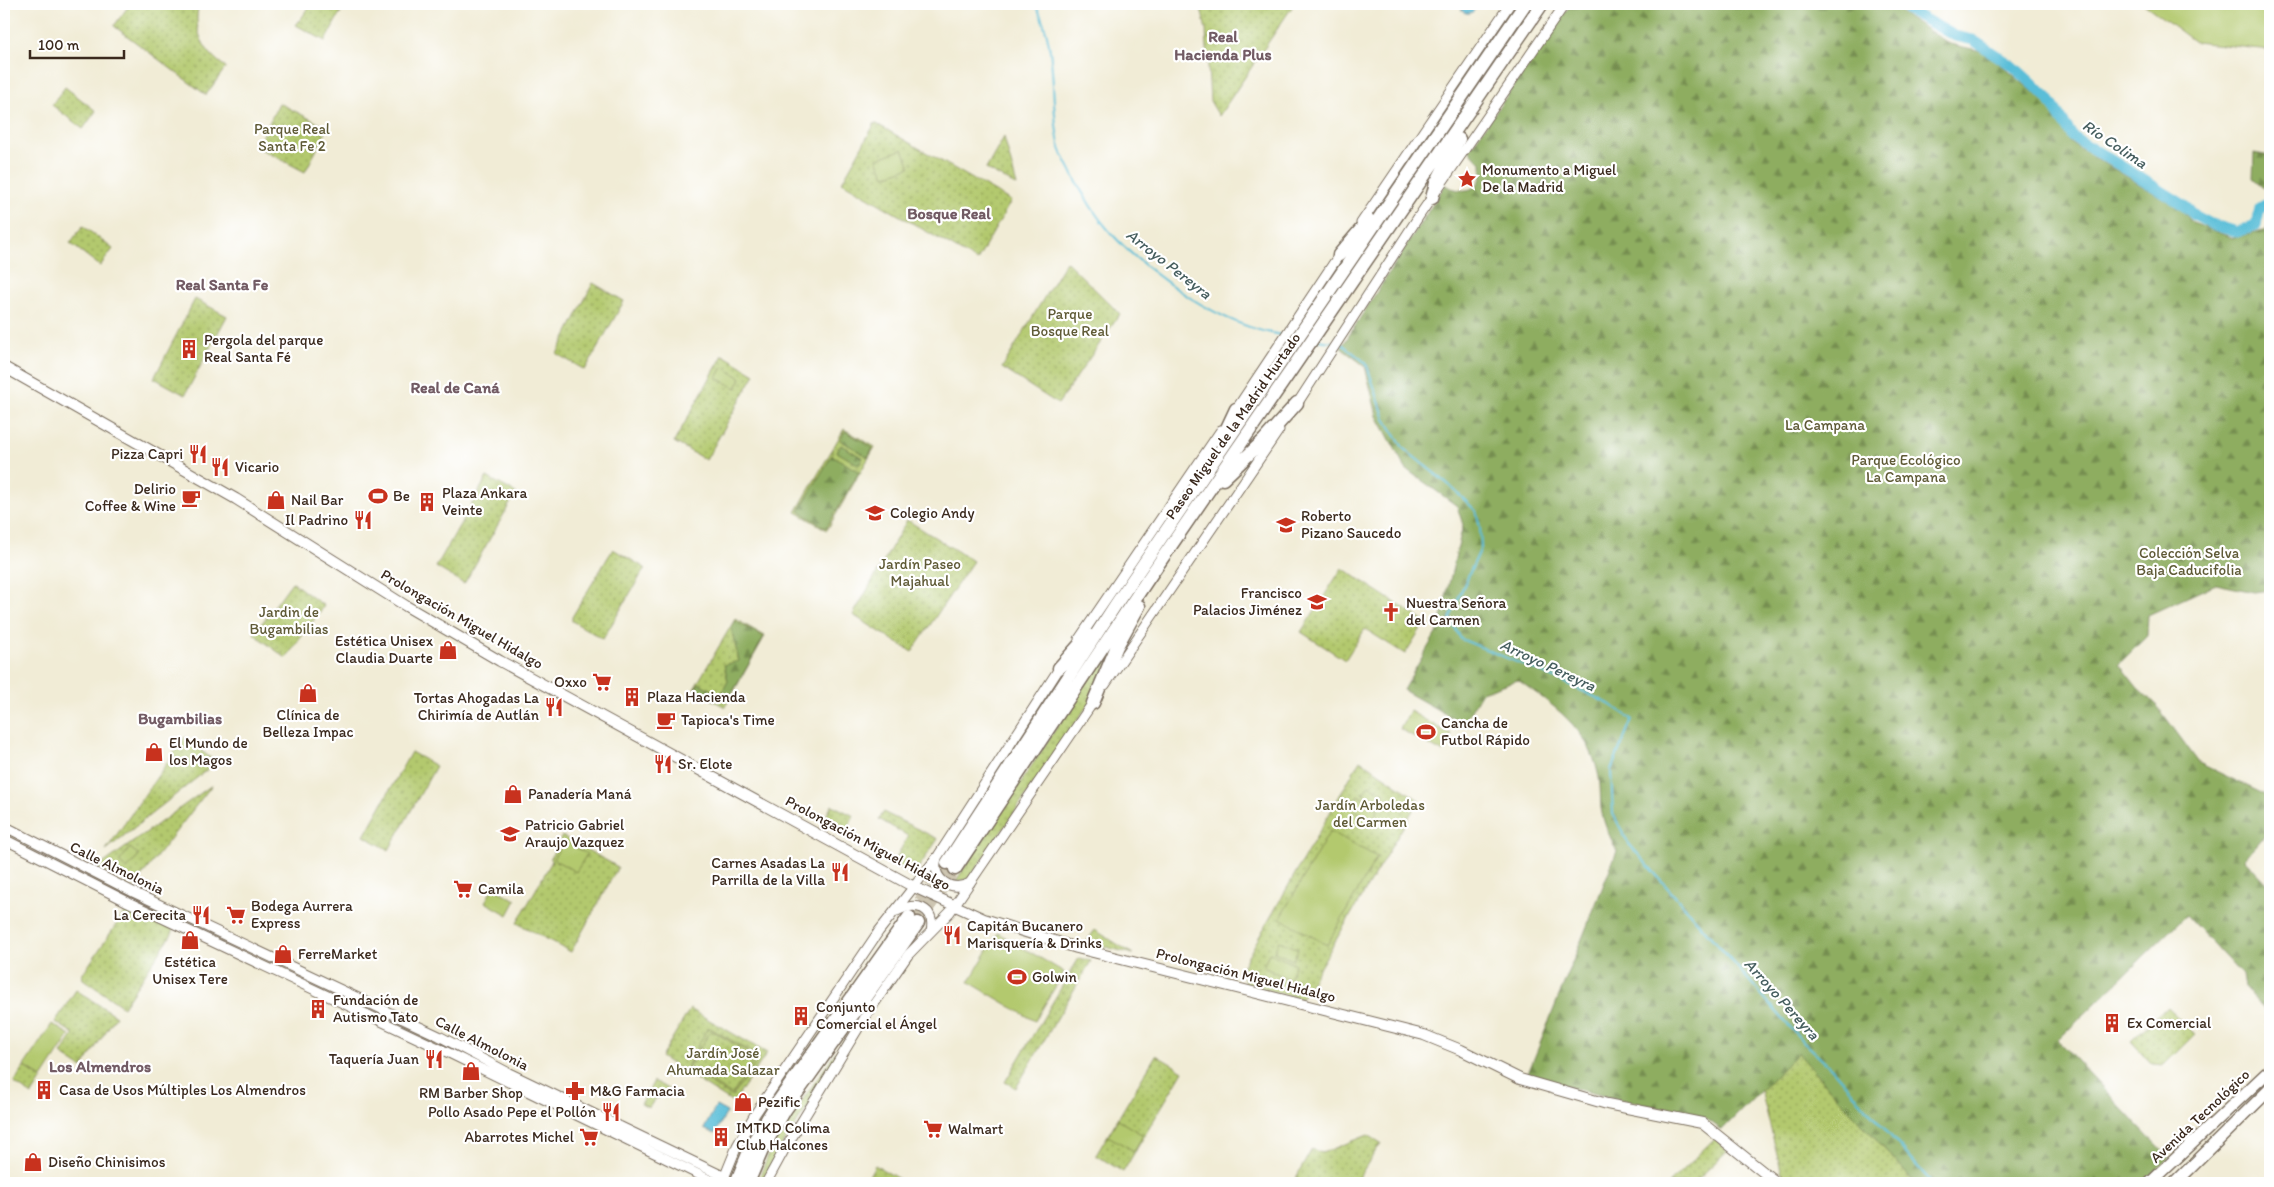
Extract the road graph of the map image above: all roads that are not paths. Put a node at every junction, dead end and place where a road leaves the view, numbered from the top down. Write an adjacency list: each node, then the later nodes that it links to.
1 (1510, 4): 10 (street)
2 (1519, 4): 6 (highway)
3 (1525, 4): 6 (highway, Paseo Miguel de la Madrid Hurtado)
4 (1542, 4): 7 (highway, Paseo Miguel de la Madrid Hurtado)
5 (1565, 4): 9 (street)
6 (1505, 32): 8 (highway, Paseo Miguel de la Madrid Hurtado)
7 (1470, 112): 9 (highway); 15 (highway, Paseo Miguel de la Madrid Hurtado)
8 (1411, 170): 10 (highway); 14 (highway, Paseo Miguel de la Madrid Hurtado)
9 (1432, 198): 12 (street)
10 (1339, 255): 13 (street)
11 (4, 367): 24 (main road, Prolongación Miguel Hidalgo)
12 (1297, 404): 15 (highway); 19 (street)
13 (1236, 410): 14 (highway); 18 (street)
14 (1201, 482): 17 (highway, Paseo Miguel de la Madrid Hurtado)
15 (1202, 500): 16 (highway, Paseo Miguel de la Madrid Hurtado)
16 (1148, 579): 19 (highway); 22 (highway, Paseo Miguel de la Madrid Hurtado)
17 (1116, 604): 18 (highway); 22 (highway, Paseo Miguel de la Madrid Hurtado)
18 (1060, 668): 22 (street)
19 (1093, 703): 23 (street)
20 (4, 826): 32 (street, Calle Almolonia)
21 (4, 840): 33 (street, Calle Almolonia)
22 (947, 863): 23 (street); 24 (street)
23 (971, 882): 25 (street)
24 (914, 887): 25 (main road, Prolongación Miguel Hidalgo); 26 (street)
25 (954, 906): 27 (street); 37 (main road, Prolongación Miguel Hidalgo)
26 (895, 912): 27 (street); 32 (street)
27 (931, 931): 30 (street)
28 (2270, 1070): 31 (main road, Avenida Tecnológico)
29 (2270, 1089): 39 (main road, Avenida Tecnológico)
30 (773, 1170): 35 (street); 36 (street)
31 (2162, 1171): 38 (main road, Avenida Tecnológico); 39 (street)
32 (728, 1182): 34 (highway)
33 (716, 1183)
34 (748, 1183)
35 (766, 1183)
36 (771, 1183)
37 (1777, 1183)
38 (2150, 1183)
39 (2175, 1183)

